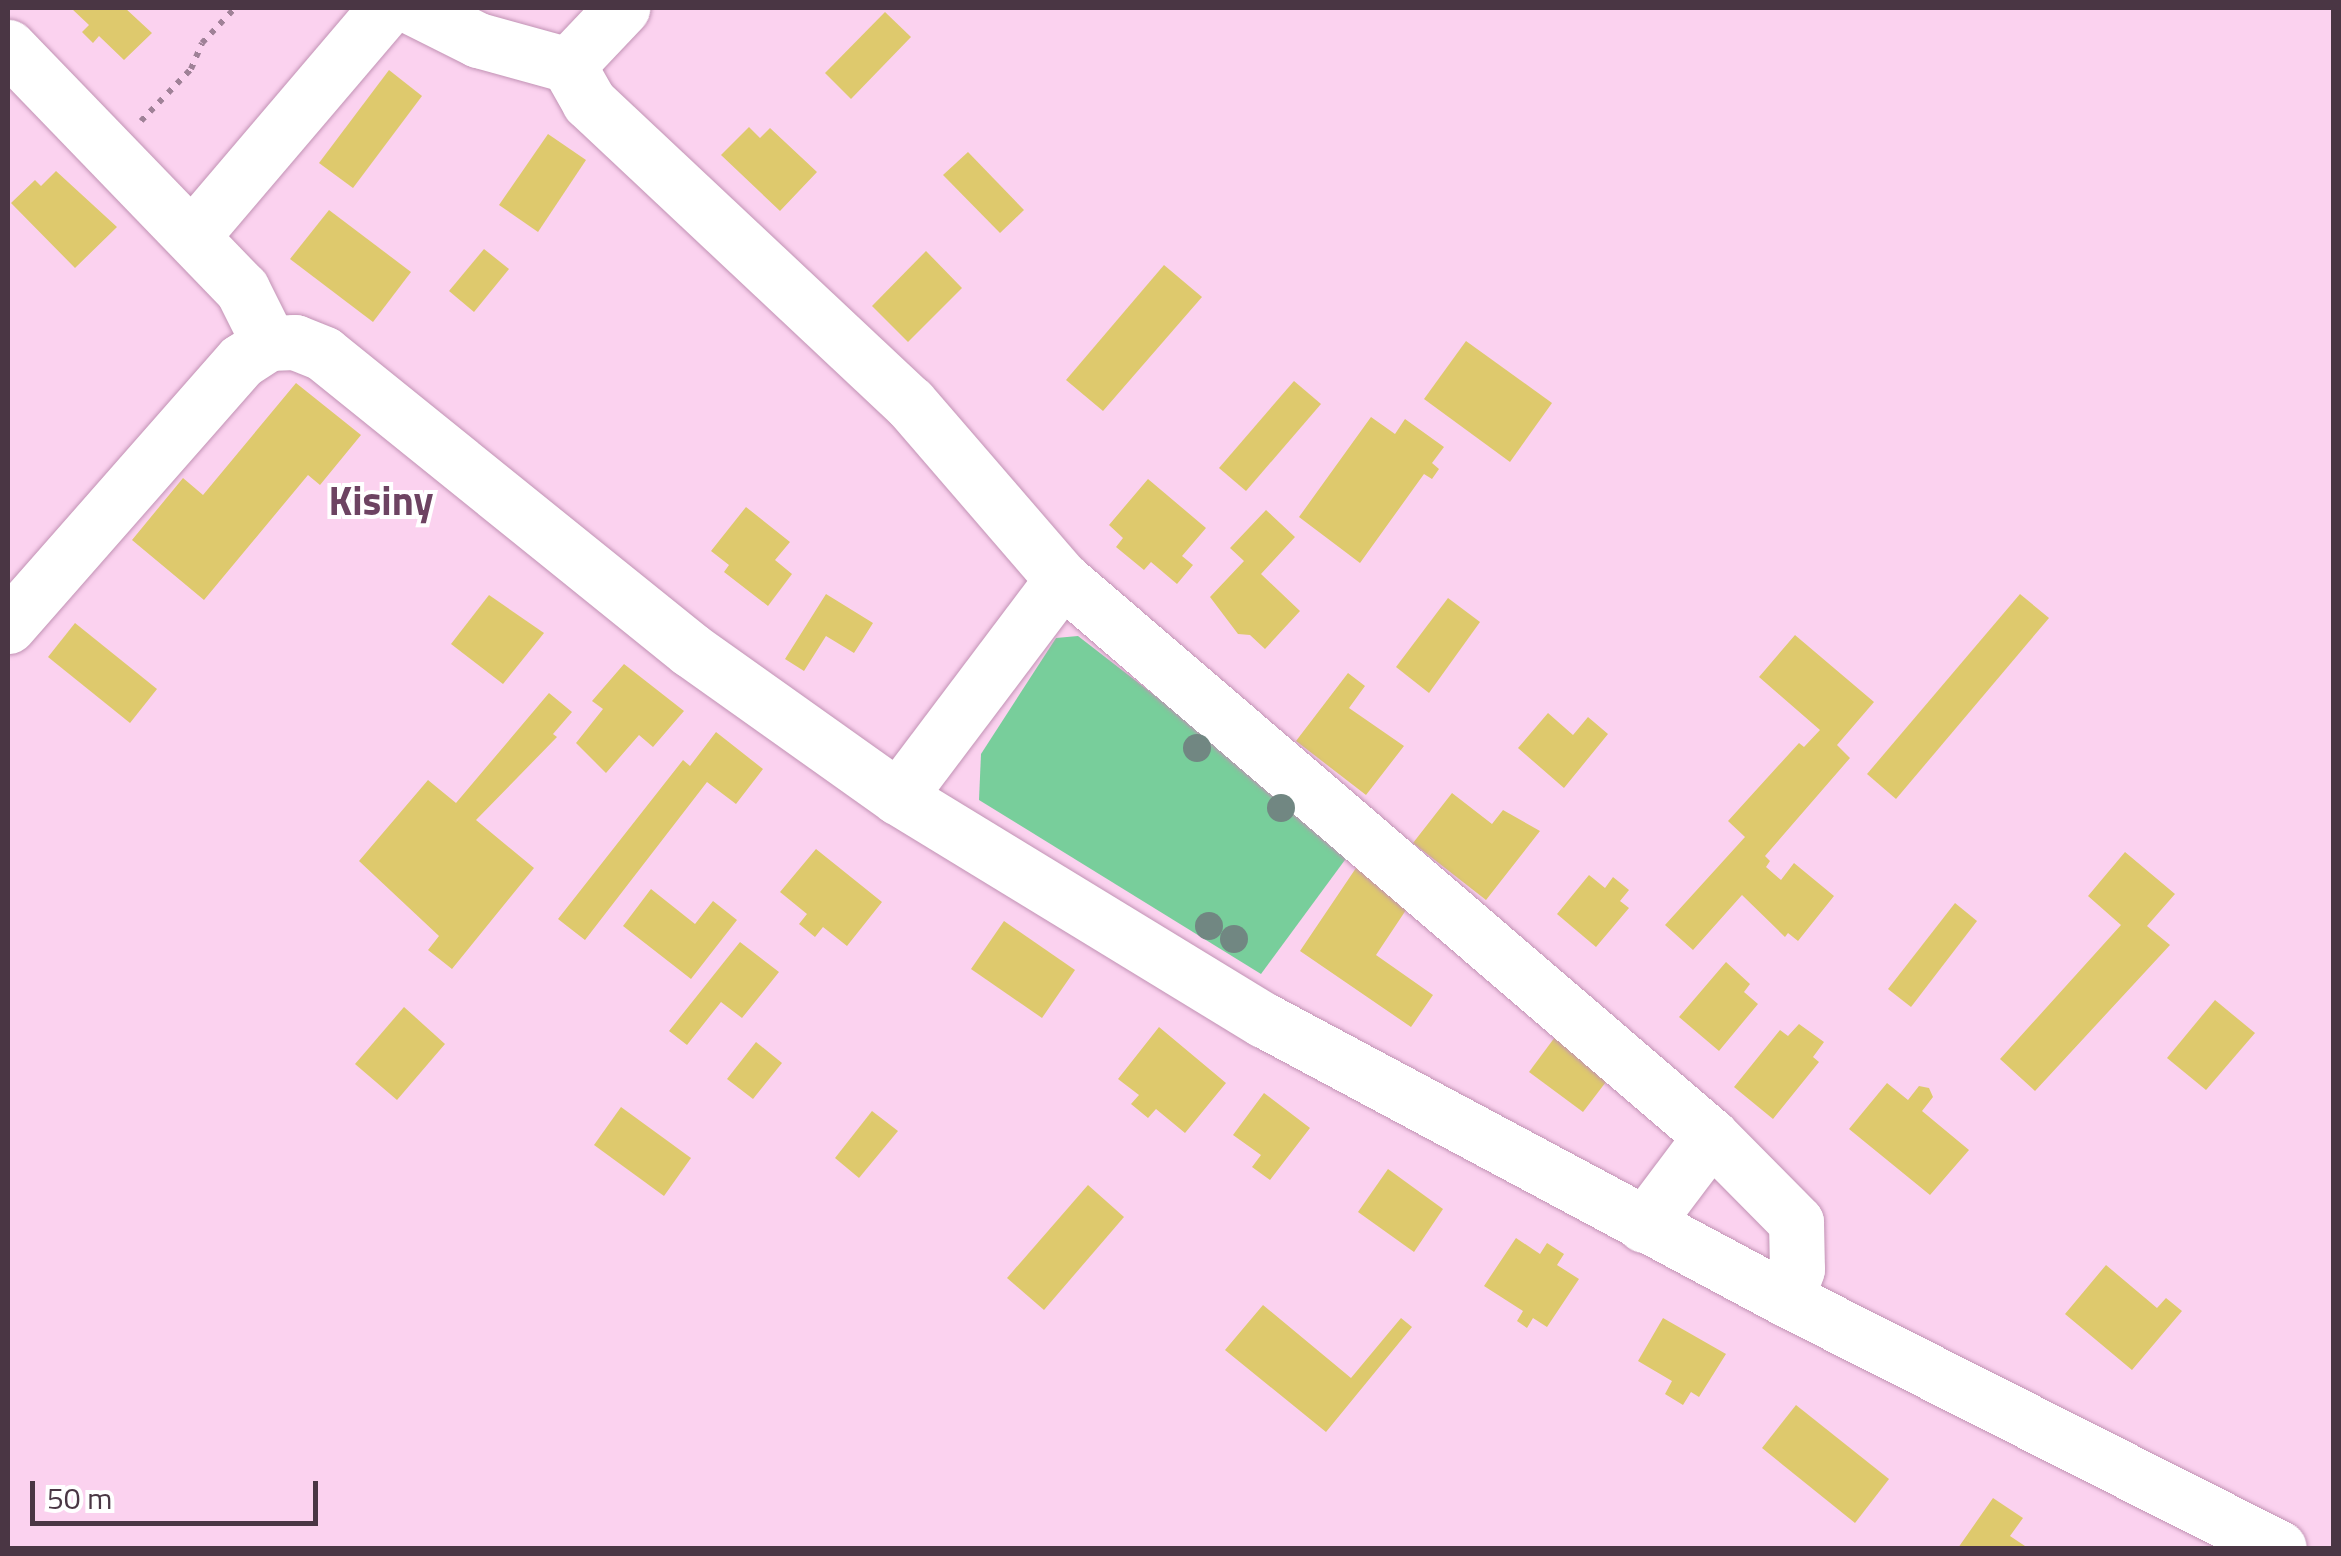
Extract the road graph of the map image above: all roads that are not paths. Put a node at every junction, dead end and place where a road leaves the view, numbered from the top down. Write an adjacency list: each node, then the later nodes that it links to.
1 (386, 8): 6 (street)
2 (414, 8): 5 (street)
3 (622, 8): 5 (street)
4 (8, 47): 6 (street)
5 (568, 65): 8 (street)
6 (193, 235): 7 (street)
7 (269, 343): 9 (street); 10 (street)
8 (1062, 579): 10 (street); 11 (street)
9 (8, 626)
10 (898, 797): 12 (street)
11 (1711, 1136): 12 (street); 13 (street)
12 (1644, 1225): 13 (street)
13 (1786, 1300): 14 (street)
14 (2279, 1548)

